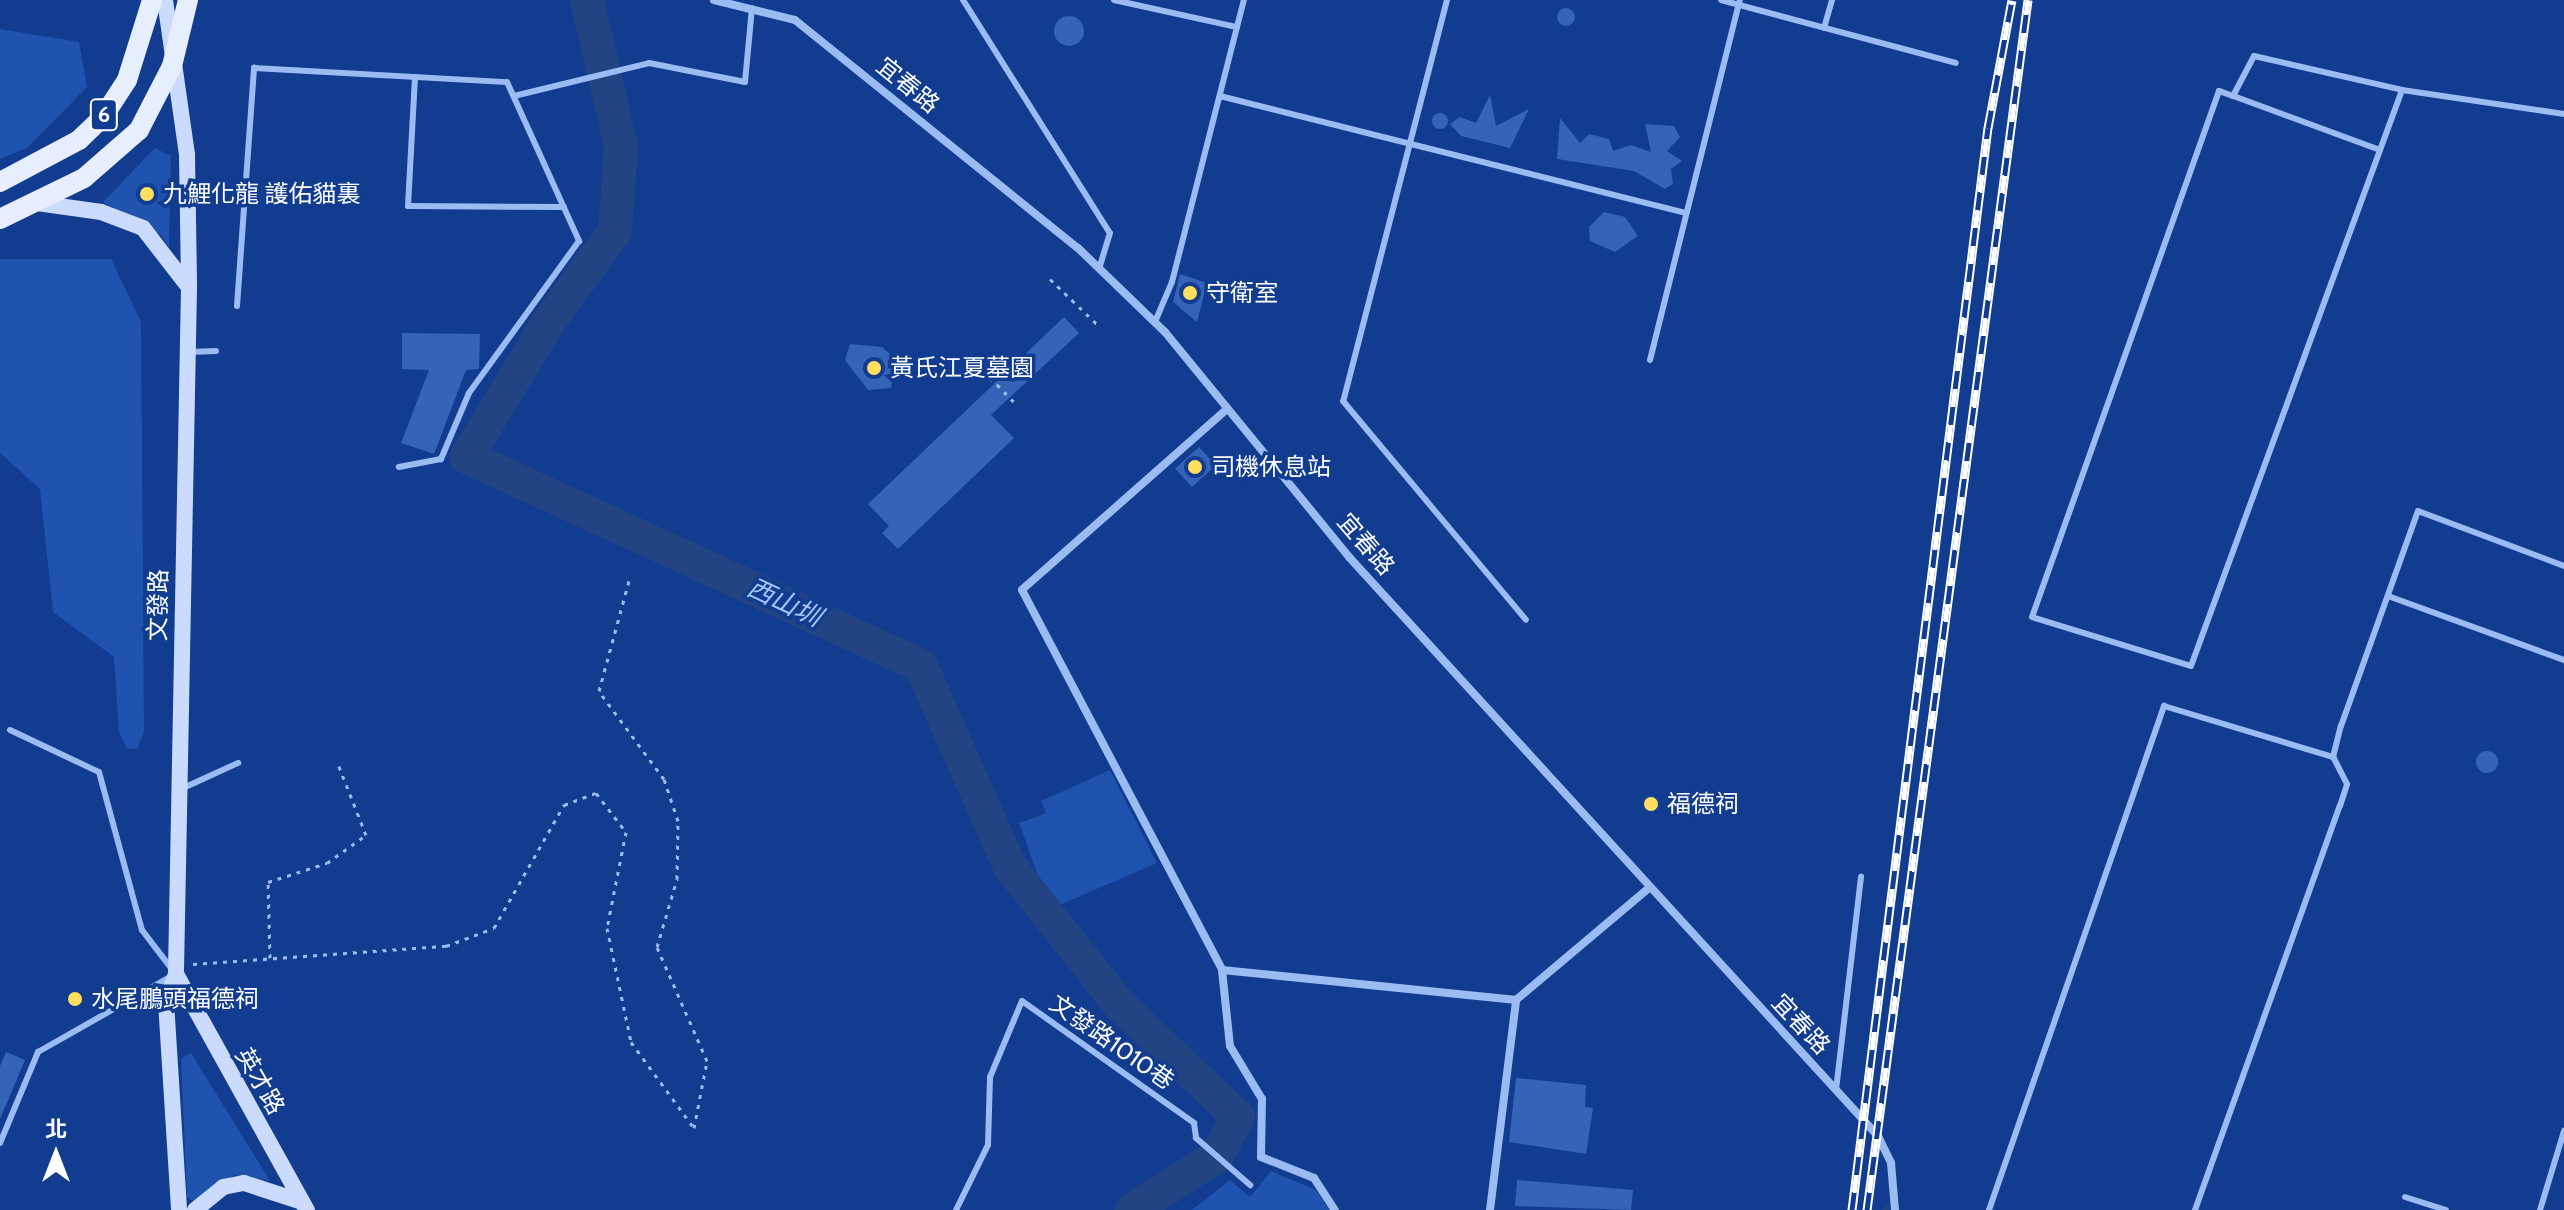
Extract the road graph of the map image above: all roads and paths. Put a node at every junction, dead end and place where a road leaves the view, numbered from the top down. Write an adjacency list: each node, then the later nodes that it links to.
1 (152, 0): 25 (main road, 6)
2 (165, 0): 16 (street, 文發路)
3 (188, 0): 16 (main road, 6)
4 (714, 0): 12 (street, 宜春路)
5 (963, 0): 30 (lane)
6 (1114, 0): 13 (lane)
7 (1244, 0): 13 (lane)
8 (1447, 0): 23 (lane)
9 (1721, 0): 11 (lane)
10 (1832, 0): 14 (lane)
11 (1739, 2): 14 (lane); 28 (lane)
12 (752, 7): 19 (lane); 30 (street, 宜春路)
13 (1237, 27): 20 (lane)
14 (1824, 28): 15 (lane)
15 (1956, 63)
16 (172, 66): 26 (main road, 6); 32 (street, 文發路)
17 (415, 77): 19 (lane); 27 (lane); 33 (lane)
18 (2402, 90): 21 (lane); 22 (lane); 24 (lane)
19 (514, 96): 27 (lane)
20 (1220, 96): 23 (lane); 34 (lane)
21 (2233, 96): 24 (lane); 24 (lane)
22 (2564, 114)
23 (1408, 145): 28 (lane); 46 (lane)
24 (2380, 150)
25 (0, 182)
26 (37, 203): 29 (main road, 6); 32 (street)
27 (564, 207): 42 (lane)
28 (1687, 213): 38 (lane)
29 (0, 219)
30 (1100, 266): 34 (street, 宜春路)
31 (1050, 279): 35 (path)
32 (189, 288): 37 (street, 文發路)
33 (237, 306)
34 (1155, 322): 41 (street, 宜春路)
35 (1099, 326)
36 (216, 351): 37 (lane)
37 (185, 352): 52 (street, 文發路)
38 (1650, 360)
39 (976, 363): 40 (path)
40 (1015, 403)
41 (1227, 409): 54 (street, 宜春路); 56 (street)
42 (399, 467)
43 (2564, 566): 45 (lane)
44 (630, 577): 55 (path)
45 (2388, 596): 47 (lane); 49 (lane)
46 (1526, 620)
47 (2564, 660)
48 (10, 730): 57 (lane)
49 (2333, 757): 71 (lane); 72 (lane)
50 (238, 763): 52 (lane)
51 (338, 764): 55 (path)
52 (178, 790): 57 (street, 文發路)
53 (1861, 876): 59 (lane)
54 (1649, 888): 58 (street); 59 (street, 宜春路)
55 (270, 958): 57 (path)
56 (1222, 970): 58 (street); 68 (street)
57 (176, 974): 61 (lane); 64 (street, 英才路); 65 (street, 文發路)
58 (1516, 1000): 69 (street)
59 (1836, 1090): 70 (street, 宜春路)
60 (2564, 1131): 74 (lane)
61 (0, 1143)
62 (1250, 1185): 67 (lane, 文發路1010巷)
63 (2405, 1197): 73 (lane)
64 (305, 1206): 66 (street)
65 (179, 1210)
66 (195, 1210)
67 (956, 1210)
68 (1335, 1210)
69 (1490, 1210)
70 (1895, 1210)
71 (1989, 1210)
72 (2195, 1210)
73 (2446, 1210)
74 (2540, 1210)

